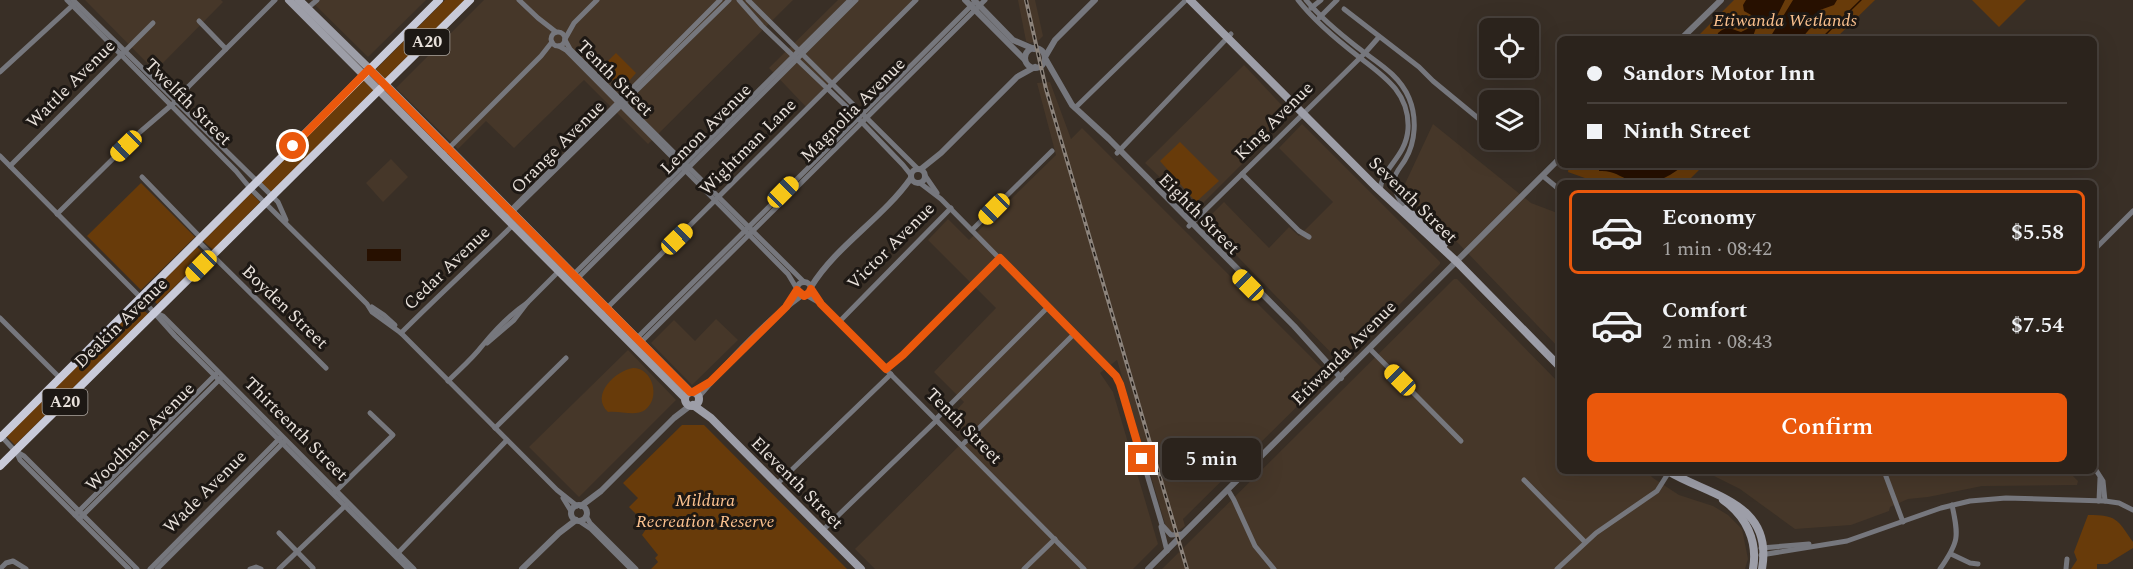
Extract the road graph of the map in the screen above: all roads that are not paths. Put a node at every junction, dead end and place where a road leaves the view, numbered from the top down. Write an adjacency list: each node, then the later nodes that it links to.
1 (275, 0): 44 (street)
2 (289, 0): 28 (main road, Eleventh Street)
3 (299, 0): 28 (main road, Eleventh Street)
4 (317, 0): 28 (street)
5 (439, 0): 54 (highway, Deakin Avenue / A20)
6 (470, 0): 58 (highway, Deakin Avenue / A20)
7 (519, 0): 31 (street, Tenth Street)
8 (597, 0): 35 (street)
9 (720, 0): 60 (street, Orange Avenue)
10 (729, 0): 60 (street, Orange Avenue)
11 (739, 0): 48 (street)
12 (748, 0): 48 (street)
13 (850, 0): 48 (street, Lemon Avenue)
14 (856, 0): 48 (street, Lemon Avenue)
15 (916, 0): 57 (street, Wightman Lane)
16 (965, 0): 27 (street)
17 (986, 0): 27 (street, Magnolia Avenue)
18 (1095, 0): 42 (street)
19 (1188, 0): 39 (main road, Seventh Street); 61 (street)
20 (1197, 0): 39 (main road, Seventh Street)
21 (1298, 0): 30 (street)
22 (1306, 0): 30 (street)
23 (1320, 0): 30 (street)
24 (1337, 0): 32 (street)
25 (1721, 0): 38 (street)
26 (72, 2): 46 (street, Twelfth Street); 53 (street)
27 (975, 4): 37 (street); 63 (street, Magnolia Avenue)
28 (304, 6): 54 (main road, Eleventh Street)
29 (1344, 9): 40 (street)
30 (1310, 10): 32 (street)
31 (538, 18): 36 (street, Tenth Street); 43 (street, Tenth Street)
32 (1319, 18): 47 (street); 50 (street)
33 (199, 21): 44 (street)
34 (153, 23): 46 (street, Wattle Avenue)
35 (574, 23): 36 (street); 41 (street)
36 (558, 32): 41 (street, Tenth Street); 43 (street, Tenth Street)
37 (1003, 34): 45 (street); 51 (street)
38 (1684, 36)
39 (1231, 37): 62 (main road, Seventh Street); 65 (street)
40 (1379, 37): 47 (street, King Avenue); 64 (street)
41 (566, 38): 43 (street, Tenth Street); 60 (street, Tenth Street)
42 (1055, 40): 45 (street); 49 (street)
43 (555, 43): 60 (street, Tenth Street); 66 (street)
44 (226, 49): 59 (street)
45 (1036, 49): 49 (street); 51 (street)
46 (123, 53): 59 (street, Twelfth Street); 70 (street, Wattle Avenue)
47 (1365, 53): 50 (street, King Avenue); 81 (street)
48 (798, 55): 57 (street); 71 (street, Lemon Avenue)
49 (1045, 57): 52 (street); 55 (street, Eighth Street)
50 (1360, 57): 62 (street, King Avenue); 78 (street)
51 (1025, 60): 52 (street); 56 (street)
52 (1036, 66): 55 (street); 56 (street)
53 (0, 72)
54 (366, 72): 58 (main road, Eleventh Street); 76 (highway, Deakin Avenue / A20)
55 (1055, 76): 61 (street, Eighth Street)
56 (1017, 77): 73 (street)
57 (830, 86): 63 (street); 80 (street, Wightman Lane)
58 (382, 87): 66 (main road, Eleventh Street); 79 (highway, Deakin Avenue / A20)
59 (172, 102): 76 (street, Twelfth Street); 84 (street)
60 (621, 102): 71 (street, Tenth Street); 85 (street, Orange Avenue)
61 (1076, 109): 65 (street, Eighth Street)
62 (1305, 112): 72 (street, King Avenue); 78 (main road, Seventh Street)
63 (862, 118): 73 (street); 90 (street, Magnolia Avenue)
64 (1479, 119)
65 (1117, 150): 87 (street, Eighth Street)
66 (446, 151): 85 (main road, Eleventh Street)
67 (1052, 151): 89 (street)
68 (0, 156): 70 (street, Thirteenth Street)
69 (1557, 161): 74 (street, Etiwanda Avenue)
70 (10, 166): 84 (street, Thirteenth Street)
71 (685, 167): 80 (street, Tenth Street); 98 (street, Lemon Avenue)
72 (1242, 174): 87 (street, King Avenue); 91 (street)
73 (918, 176): 82 (street); 99 (street)
74 (1544, 176): 77 (street); 96 (street, Etiwanda Avenue)
75 (142, 177): 92 (street, Boyden Street)
76 (253, 185): 79 (street, Twelfth Street); 79 (street, Twelfth Street); 92 (highway, Deakin Avenue / A20)
77 (1557, 187)
78 (1381, 188): 81 (main road, Seventh Street); 96 (main road, Seventh Street)
79 (268, 199): 86 (street, Twelfth Street); 86 (street, Twelfth Street); 94 (highway, Deakin Avenue / A20)
80 (717, 199): 90 (street, Tenth Street); 104 (street, Wightman Lane)
81 (1403, 206): 96 (main road, Seventh Street)
82 (951, 208): 89 (street); 107 (street, Victor Avenue)
83 (2133, 211): 93 (street)
84 (57, 214): 101 (street, Thirteenth Street)
85 (508, 215): 88 (main road, Eleventh Street); 98 (main road, Eleventh Street)
86 (288, 224): 108 (street, Twelfth Street)
87 (1191, 224): 117 (street, Eighth Street)
88 (513, 225): 97 (main road, Eleventh Street); 108 (street, Cedar Avenue)
89 (972, 230): 95 (street)
90 (748, 231): 99 (street, Tenth Street); 100 (street, Tenth Street); 110 (street, Magnolia Avenue)
91 (1309, 237)
92 (199, 240): 94 (street, Boyden Street); 101 (highway, Deakin Avenue / A20)
93 (2097, 247)
94 (212, 256): 105 (highway, Deakin Avenue / A20); 114 (street, Boyden Street)
95 (1000, 258): 103 (street); 115 (street)
96 (1457, 262): 111 (street, Etiwanda Avenue); 113 (main road)
97 (559, 271): 98 (main road, Eleventh Street); 119 (street)
98 (573, 279): 104 (main road, Eleventh Street)
99 (808, 285): 100 (street); 100 (street); 102 (street, Tenth Street)
100 (801, 292): 102 (street, Tenth Street); 120 (street)
101 (141, 298): 105 (street, Thirteenth Street); 118 (highway, Deakin Avenue / A20)
102 (821, 304): 107 (street, Tenth Street)
103 (1048, 307): 109 (street); 122 (street)
104 (604, 311): 110 (main road, Eleventh Street)
105 (156, 313): 116 (street, Thirteenth Street); 129 (highway, Deakin Avenue / A20)
106 (0, 318): 118 (street)
107 (838, 320): 115 (street, Tenth Street)
108 (401, 333): 119 (street, Twelfth Street)
109 (1075, 333): 128 (street); 149 (street)
110 (636, 343): 120 (main road, Eleventh Street)
111 (1370, 349): 117 (street, Etiwanda Avenue); 127 (street)
112 (566, 358): 123 (street)
113 (1557, 364)
114 (326, 368)
115 (889, 372): 122 (street, Tenth Street); 136 (street)
116 (219, 376): 125 (street, Thirteenth Street); 147 (street, Woodham Avenue)
117 (1343, 376): 138 (street, Etiwanda Avenue)
118 (60, 378): 124 (highway, Deakin Avenue / A20)
119 (448, 381): 123 (street, Twelfth Street)
120 (692, 399): 136 (main road, Eleventh Street); 139 (street)
121 (370, 412): 140 (street)
122 (936, 419): 128 (street, Tenth Street); 151 (street)
123 (495, 428): 126 (street, Twelfth Street)
124 (1, 435): 129 (street)
125 (282, 440): 140 (street, Thirteenth Street); 169 (street, Wade Avenue); 170 (street, Wade Avenue)
126 (508, 441): 137 (street, Twelfth Street); 159 (street)
127 (1461, 441)
128 (962, 445): 154 (street, Tenth Street)
129 (15, 451): 130 (highway, Deakin Avenue / A20); 147 (street)
130 (0, 466)
131 (2097, 472): 141 (street)
132 (1667, 474): 155 (street)
133 (1672, 474): 158 (main road)
134 (1885, 474): 150 (street)
135 (1524, 480): 155 (street)
136 (778, 485): 151 (main road, Eleventh Street)
137 (556, 490): 143 (street, Twelfth Street); 148 (street, Twelfth Street)
138 (1228, 490): 153 (street, Etiwanda Avenue); 181 (street)
139 (601, 491): 143 (street); 146 (street)
140 (335, 493): 142 (street, Thirteenth Street)
141 (2102, 501): 144 (street); 145 (street)
142 (345, 503): 157 (street); 159 (street, Thirteenth Street)
143 (579, 506): 146 (street); 148 (street)
144 (1950, 506): 150 (street); 160 (street)
145 (2133, 510)
146 (586, 514): 148 (street); 176 (street)
147 (79, 515): 167 (street); 168 (street)
148 (574, 517): 174 (street); 175 (street, Twelfth Street)
149 (1160, 520): 153 (street); 156 (street)
150 (1903, 522): 158 (street)
151 (824, 531): 177 (main road, Eleventh Street)
152 (279, 533): 157 (street)
153 (1184, 533): 156 (street, Etiwanda Avenue)
154 (1055, 539): 178 (street); 179 (street, Tenth Street)
155 (1585, 542): 182 (street)
156 (1167, 551): 180 (street, Etiwanda Avenue)
157 (297, 552): 164 (street); 173 (street)
158 (1760, 552): 183 (main road); 184 (main road)
159 (395, 553): 165 (street, Thirteenth Street)
160 (1951, 554): 162 (street); 185 (street)
161 (2067, 559): 186 (street)
162 (1978, 564)
163 (0, 568): 166 (street)
164 (314, 568)
165 (411, 568)
166 (26, 569)
167 (129, 569)
168 (137, 569)
169 (150, 569)
170 (157, 569)
171 (250, 569): 172 (street)
172 (261, 569)
173 (279, 569)
174 (522, 569)
175 (631, 569)
176 (636, 569)
177 (861, 569)
178 (1024, 569)
179 (1084, 569)
180 (1148, 569)
181 (1274, 569)
182 (1557, 569)
183 (1753, 569)
184 (1762, 569)
185 (1940, 569)
186 (2066, 569)

